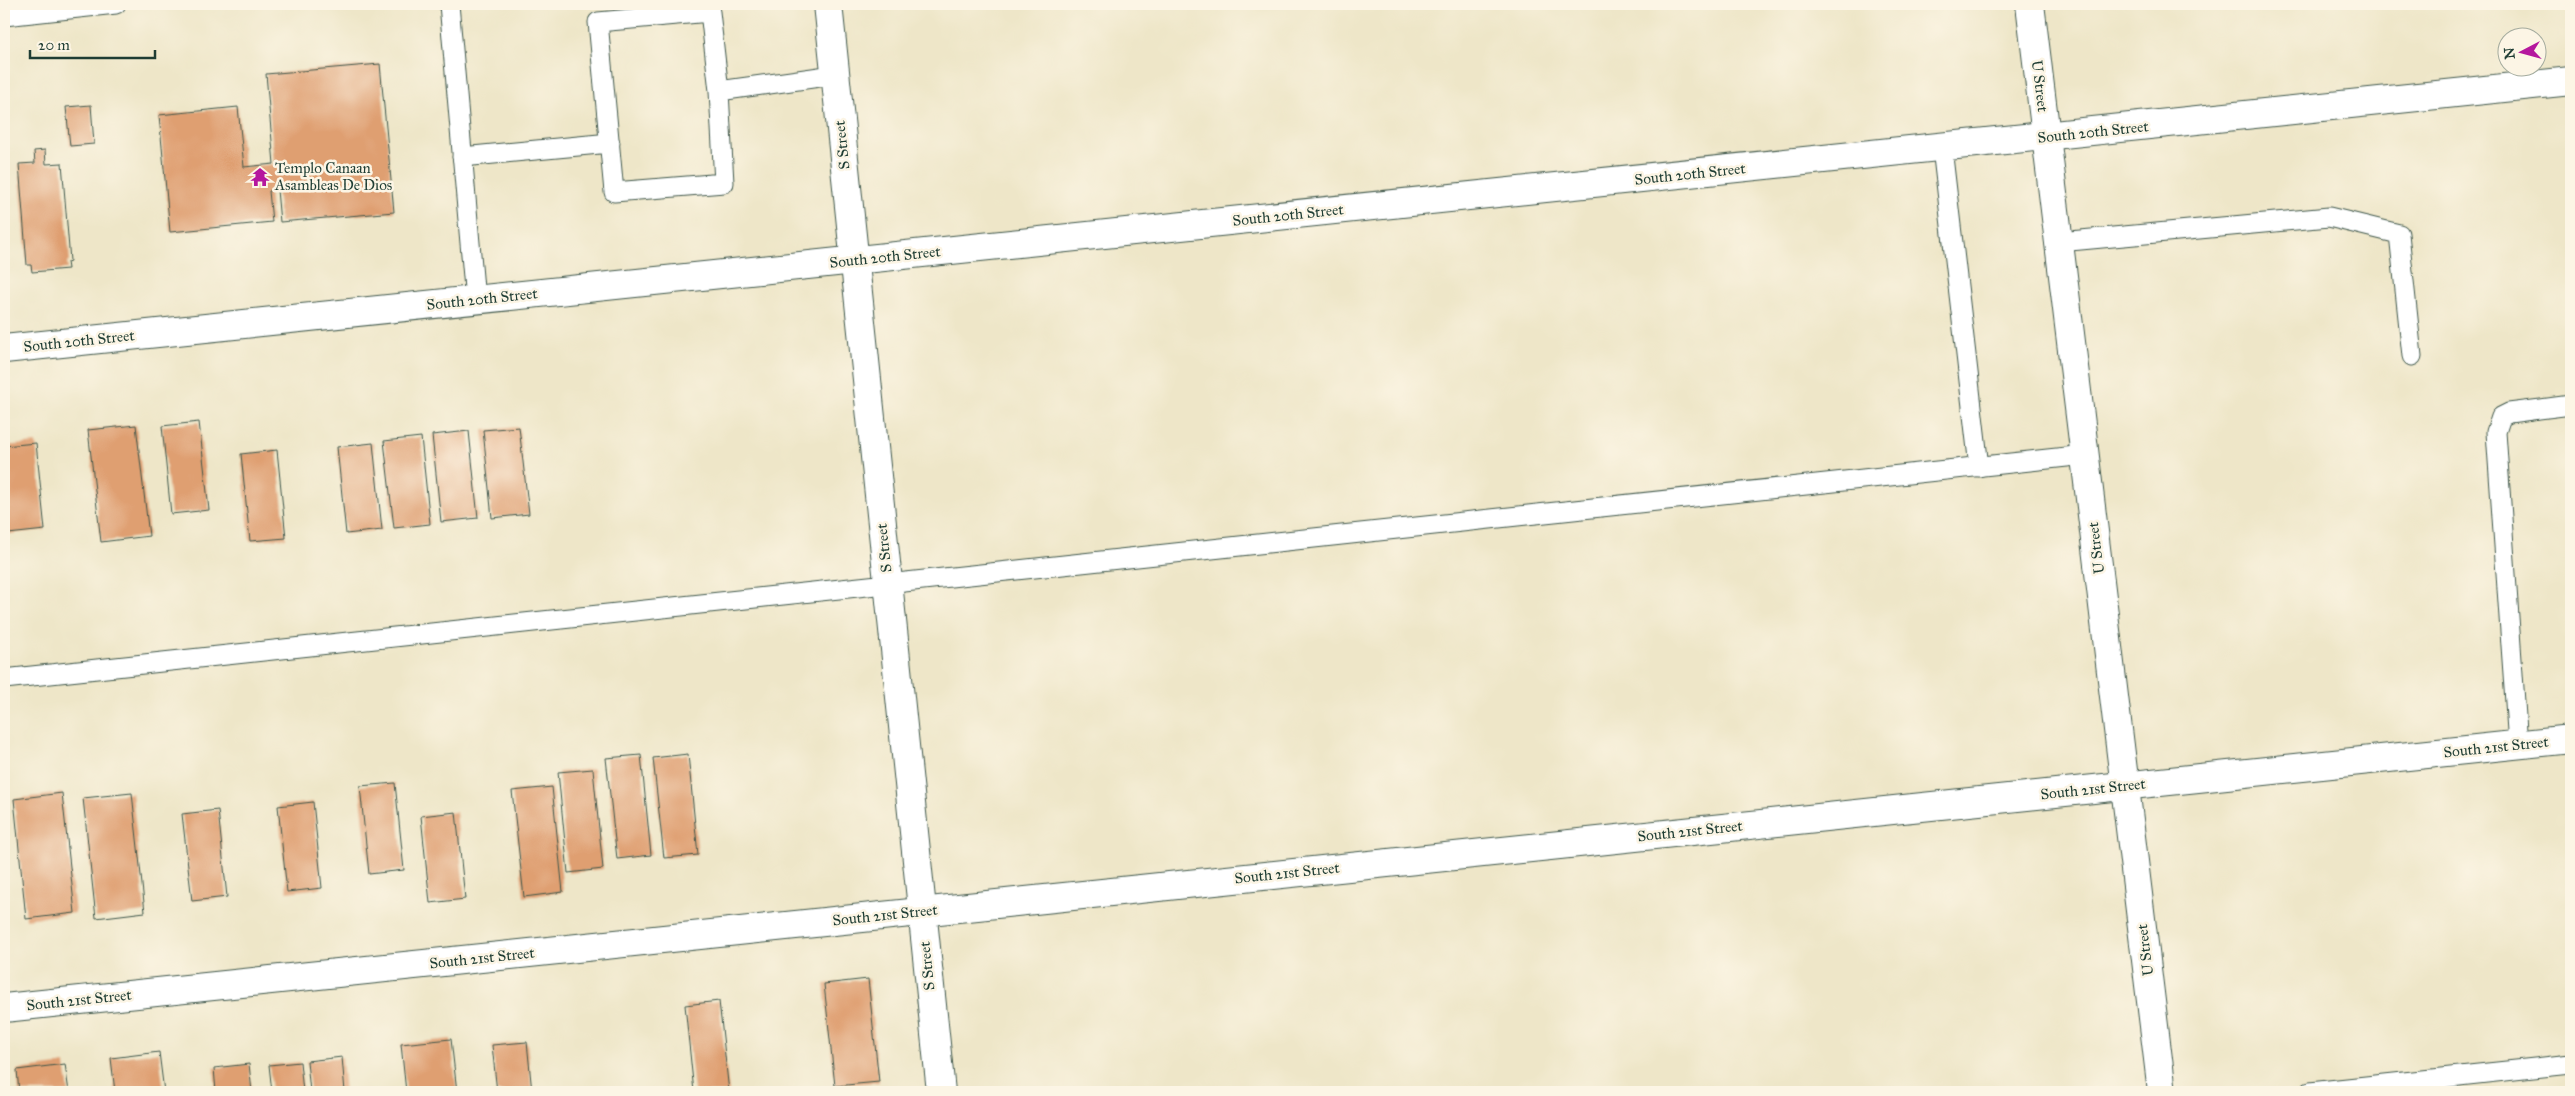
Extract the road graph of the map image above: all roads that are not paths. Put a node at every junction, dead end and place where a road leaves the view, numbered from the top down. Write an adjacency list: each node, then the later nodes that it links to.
1 (116, 4): 5 (lane)
2 (449, 4): 12 (lane)
3 (828, 4): 6 (street, S Street)
4 (2030, 4): 9 (street, U Street)
5 (4, 16)
6 (834, 75): 8 (lane); 14 (street, S Street)
7 (2571, 81): 9 (street, South 20th Street)
8 (719, 91): 10 (lane); 10 (lane)
9 (2047, 136): 11 (street, South 20th Street); 13 (street, U Street)
10 (610, 143): 12 (lane)
11 (1942, 148): 14 (street, South 20th Street); 20 (lane)
12 (462, 157): 15 (lane)
13 (2059, 242): 17 (lane); 19 (street, U Street)
14 (853, 260): 15 (street, South 20th Street); 21 (street, S Street)
15 (475, 300): 16 (street, South 20th Street)
16 (4, 348)
17 (2412, 356)
18 (2571, 405): 24 (lane)
19 (2085, 455): 20 (lane); 25 (street, U Street)
20 (1979, 467): 21 (lane)
21 (887, 584): 22 (lane); 26 (street, S Street)
22 (4, 679)
23 (2571, 739): 24 (street, South 21st Street)
24 (2518, 745): 25 (street, South 21st Street)
25 (2125, 786): 26 (street, South 21st Street); 30 (street, U Street)
26 (922, 912): 27 (street, South 21st Street); 29 (street, S Street)
27 (4, 1008)
28 (2571, 1064): 31 (lane)
29 (941, 1092)
30 (2162, 1092)
31 (2310, 1092)

